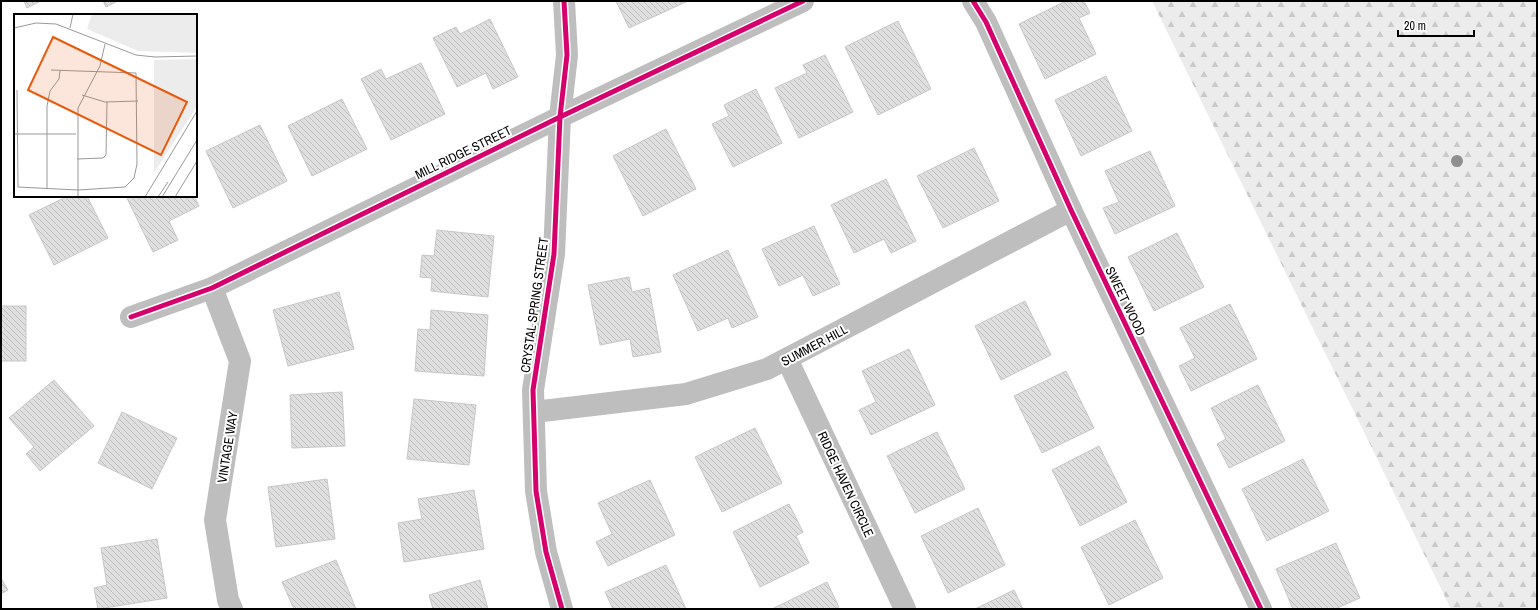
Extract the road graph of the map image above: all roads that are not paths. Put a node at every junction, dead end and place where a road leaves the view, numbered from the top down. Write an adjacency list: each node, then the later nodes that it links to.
1 (564, 1): 4 (street, CRYSTAL SPRING STREET)
2 (802, 1): 4 (street, MILL RIDGE STREET)
3 (973, 1): 5 (street, SWEET WOOD)
4 (560, 117): 6 (street, MILL RIDGE STREET); 9 (street, CRYSTAL SPRING STREET)
5 (1071, 210): 8 (street, SUMMER HILL); 13 (street, SWEET WOOD)
6 (212, 288): 7 (street, MILL RIDGE STREET); 10 (street, VINTAGE WAY)
7 (131, 317)
8 (787, 360): 9 (street, SUMMER HILL); 12 (street, RIDGE HAVEN CIRCLE)
9 (534, 412): 11 (street, CRYSTAL SPRING STREET)
10 (232, 609)
11 (562, 609)
12 (905, 609)
13 (1261, 609)

